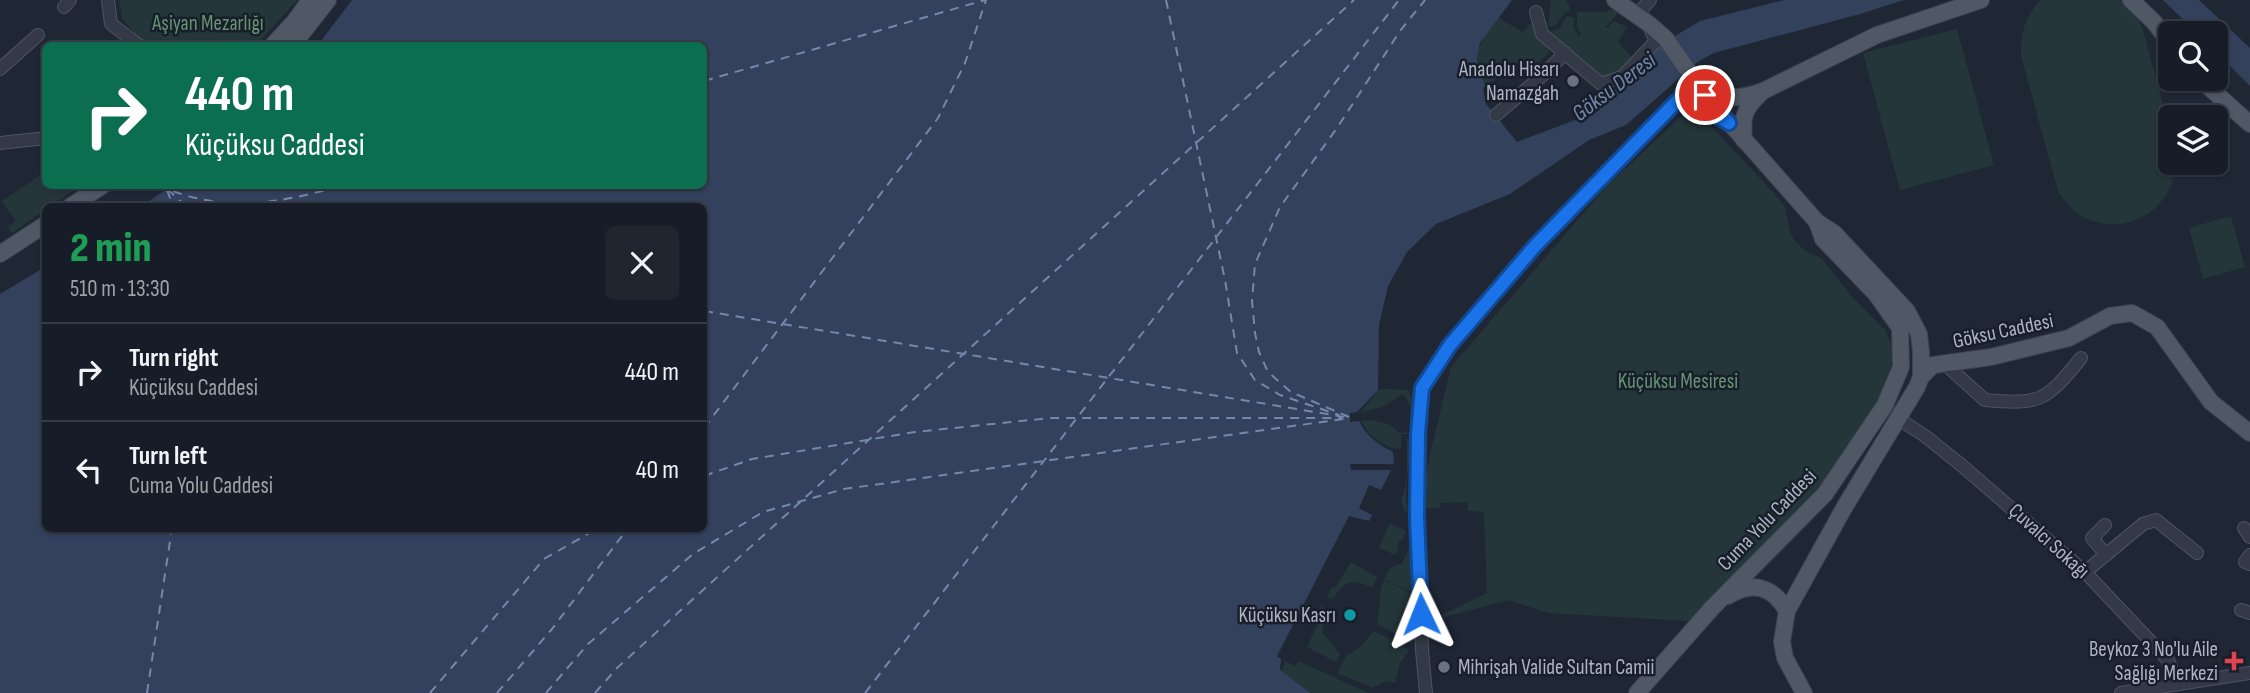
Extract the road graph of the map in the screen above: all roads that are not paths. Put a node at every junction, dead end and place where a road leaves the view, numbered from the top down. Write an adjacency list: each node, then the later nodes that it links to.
1 (108, 0): 12 (street)
2 (310, 0): 13 (main road)
3 (328, 0): 14 (main road)
4 (1615, 0): 9 (main road)
5 (1650, 0): 9 (street)
6 (1981, 0): 17 (main road)
7 (2132, 0): 10 (main road)
8 (1536, 12): 15 (street)
9 (1643, 19): 15 (street); 19 (main road)
10 (2158, 27)
11 (38, 35): 16 (street)
12 (134, 42)
13 (276, 42)
14 (295, 42)
15 (1565, 53): 20 (street)
16 (0, 69)
17 (1763, 91): 19 (main road); 24 (main road)
18 (2213, 91): 22 (main road)
19 (1705, 95): 21 (main road)
20 (1496, 115)
21 (1729, 123): 24 (main road); 48 (street)
22 (2250, 124)
23 (42, 138): 25 (street)
24 (1744, 140): 30 (main road)
25 (0, 143)
26 (97, 189): 27 (main road)
27 (76, 203)
28 (42, 227): 29 (main road)
29 (0, 254)
30 (1906, 324): 32 (main road); 35 (main road, Cuma Yolu Caddesi)
31 (2081, 358): 32 (street)
32 (1933, 369): 33 (main road); 34 (main road, Göksu Caddesi)
33 (1899, 419): 36 (main road); 42 (street, Çuvalcı Sokağı)
34 (2250, 433)
35 (1825, 494): 36 (main road); 43 (main road, Cuma Yolu Caddesi)
36 (1844, 508): 44 (main road)
37 (2105, 525): 39 (street)
38 (2197, 553): 39 (street)
39 (2106, 555): 42 (street)
40 (2250, 555): 41 (street)
41 (2250, 564)
42 (2085, 572): 46 (street, Çuvalcı Sokağı)
43 (1712, 608): 44 (main road); 49 (main road, Cuma Yolu Caddesi)
44 (1787, 611): 50 (main road)
45 (2250, 673): 46 (street)
46 (2177, 683): 47 (street)
47 (2154, 690): 51 (street)
48 (1426, 693)
49 (1637, 693)
50 (1804, 693)
51 (2121, 693)

